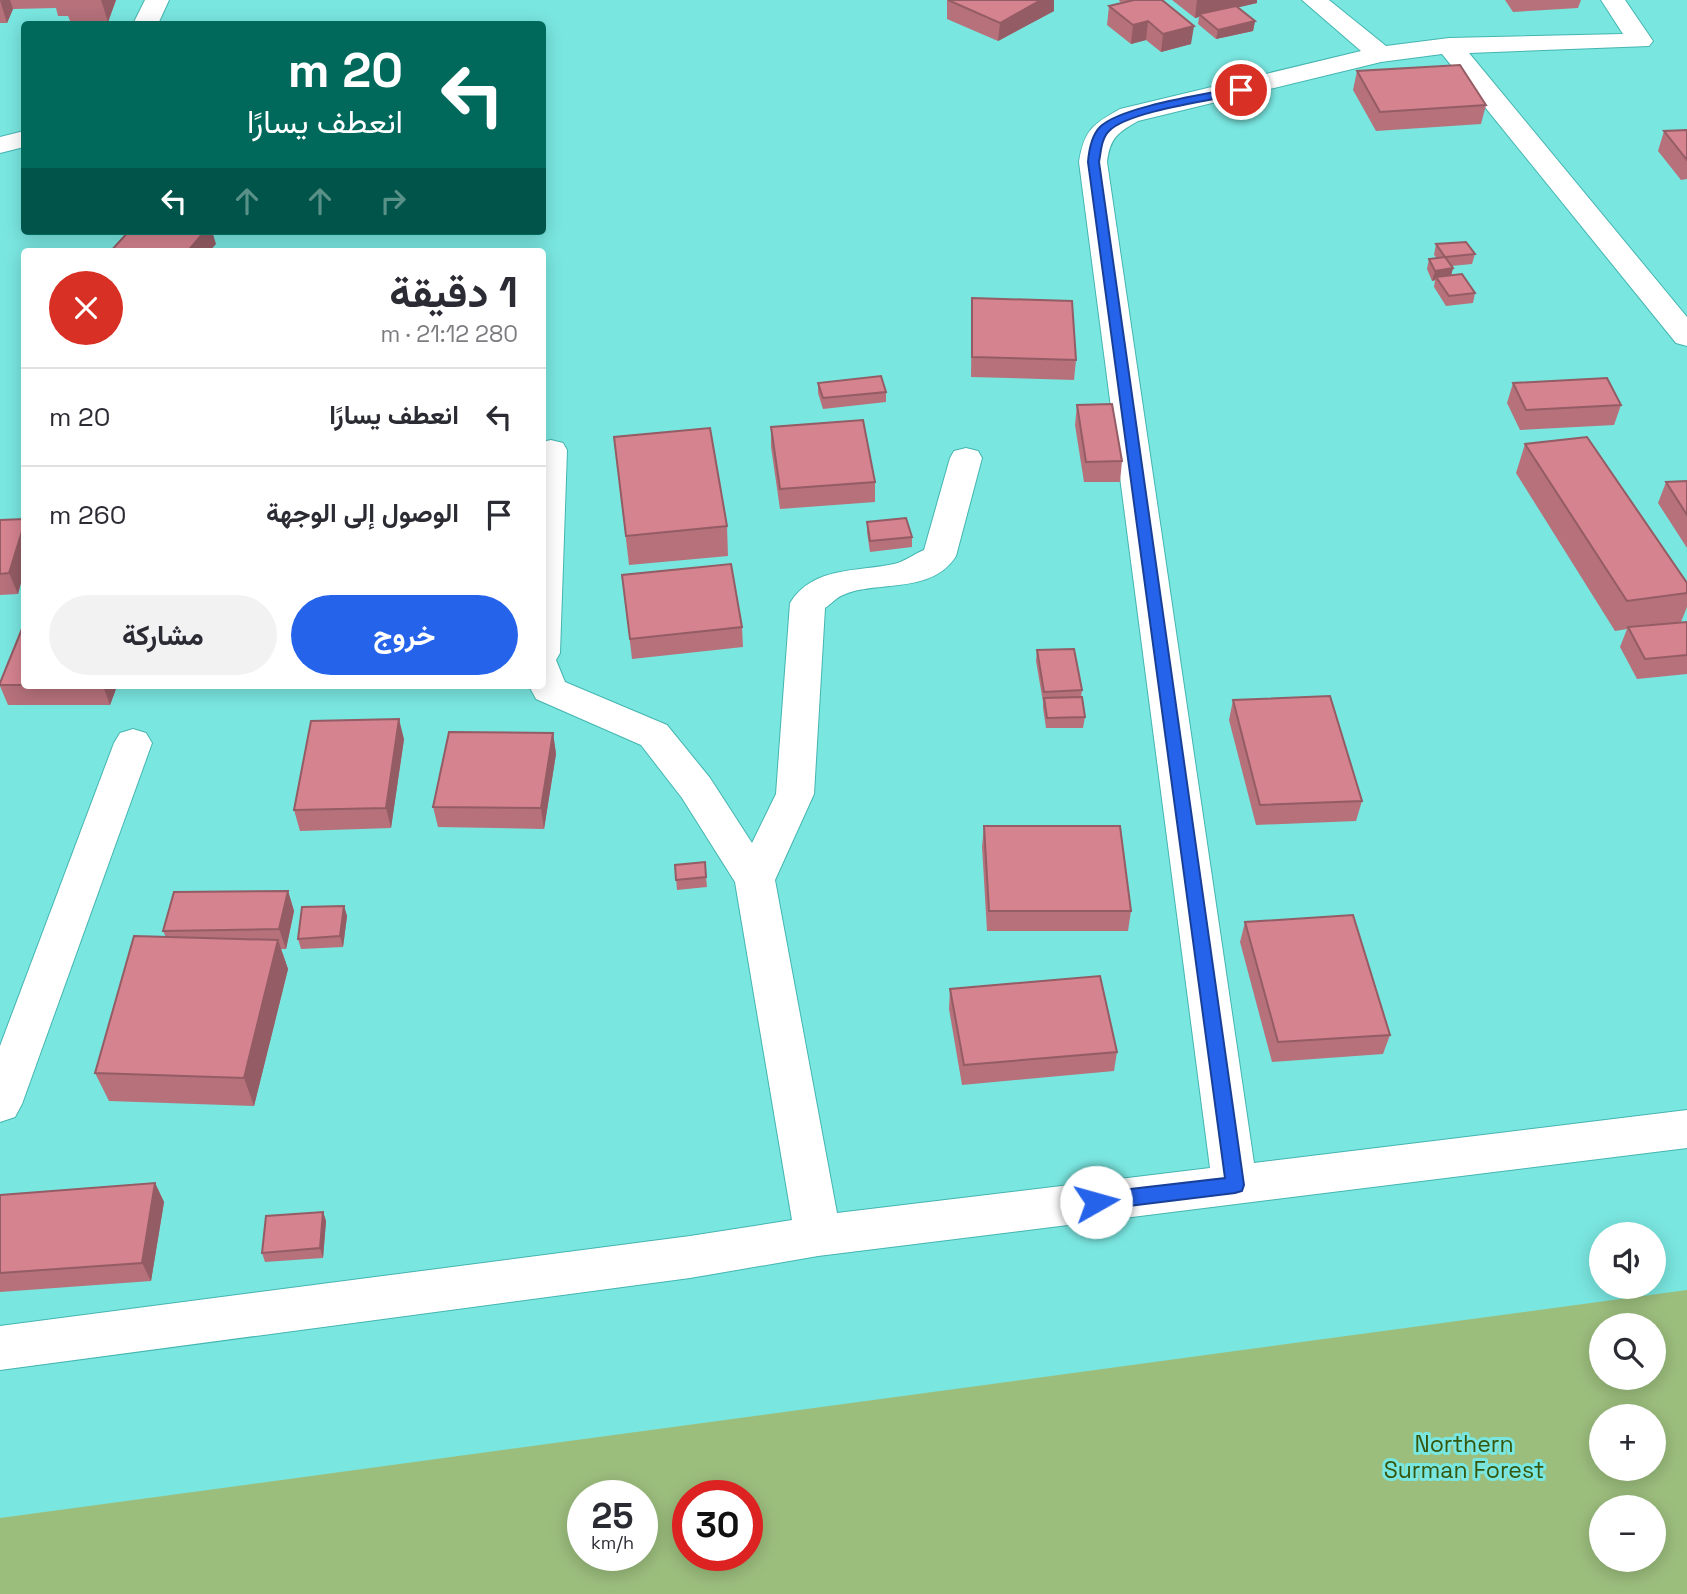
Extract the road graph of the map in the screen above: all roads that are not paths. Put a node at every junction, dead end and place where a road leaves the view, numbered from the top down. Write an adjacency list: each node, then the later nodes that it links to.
1 (157, 0): 4 (street)
2 (1314, 0): 6 (street)
3 (1613, 0): 5 (street)
4 (147, 21)
5 (1448, 46): 6 (street); 9 (street)
6 (1380, 54): 18 (street)
7 (21, 140): 8 (street)
8 (0, 145)
9 (1687, 337)
10 (551, 450): 12 (street)
11 (966, 458): 15 (street)
12 (546, 563)
13 (546, 680): 15 (street)
14 (133, 743): 16 (street)
15 (755, 880): 19 (street)
16 (0, 1104)
17 (1687, 1129): 18 (street)
18 (1235, 1185): 19 (street)
19 (818, 1236): 20 (street)
20 (0, 1348)

